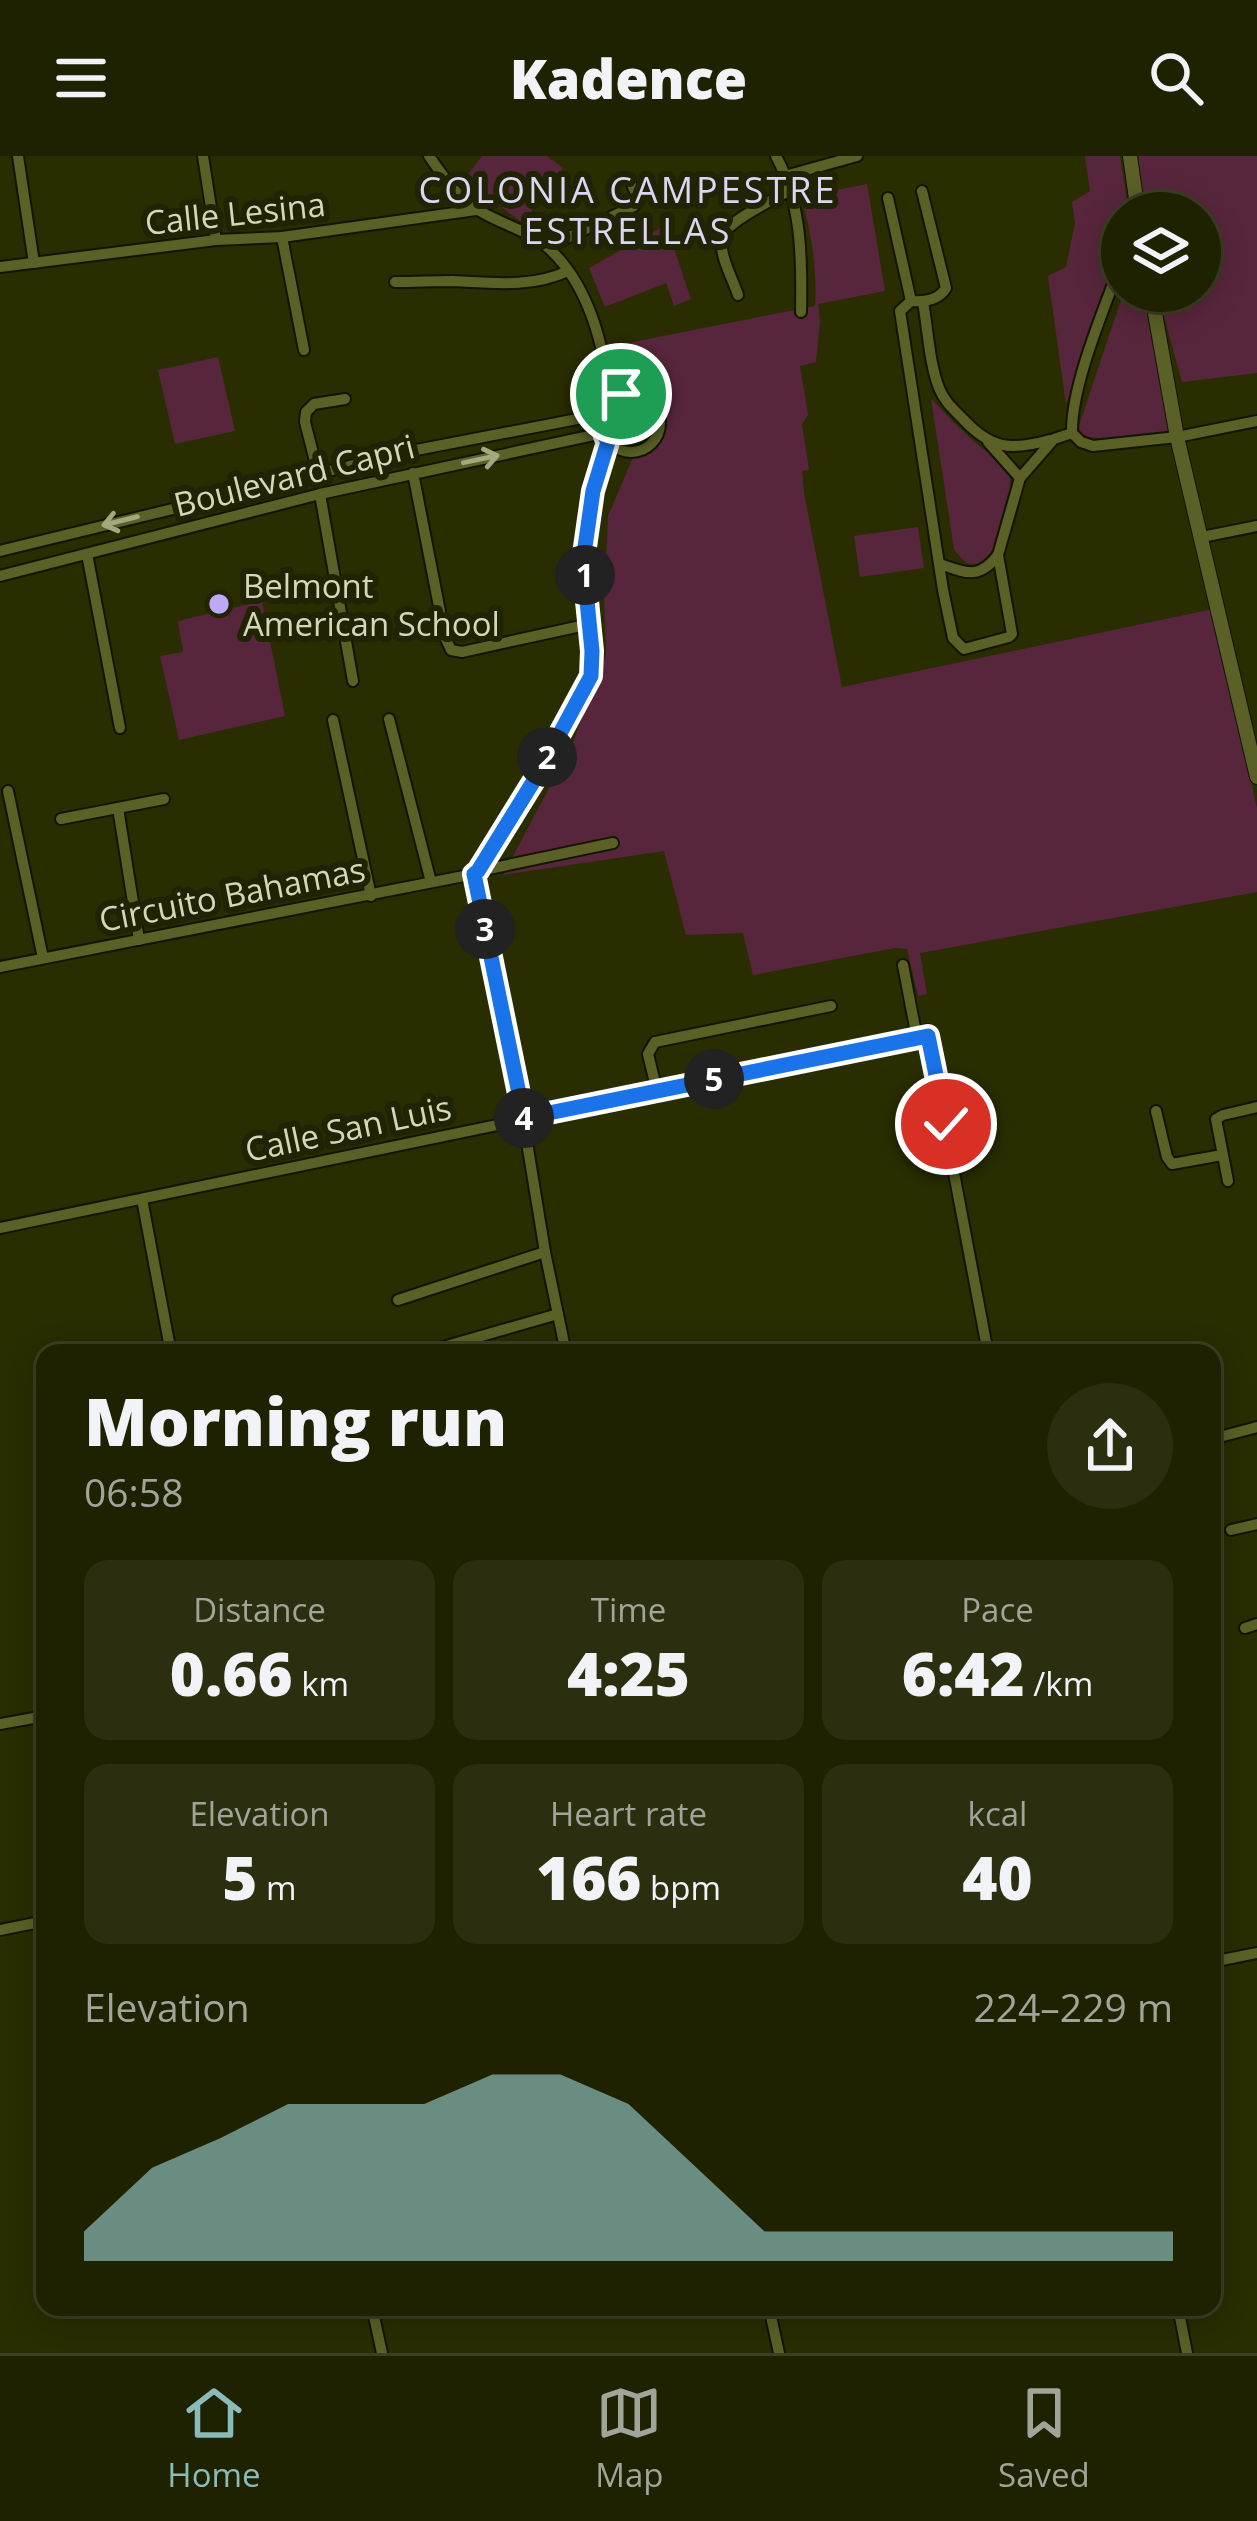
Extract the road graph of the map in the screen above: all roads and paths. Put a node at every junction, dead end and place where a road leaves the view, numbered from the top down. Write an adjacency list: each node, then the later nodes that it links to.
1 (18, 156): 17 (street)
2 (202, 156): 15 (street)
3 (429, 156): 13 (street)
4 (776, 156): 7 (street)
5 (857, 156): 7 (street)
6 (1130, 156): 11 (street)
7 (785, 176): 9 (street)
8 (633, 187): 16 (street)
9 (790, 190): 21 (street); 23 (street)
10 (922, 191): 22 (street)
11 (1135, 192)
12 (888, 198): 22 (street)
13 (476, 210): 14 (street, Calle Lesina); 16 (street)
14 (282, 237): 15 (street, Calle Lesina); 26 (street)
15 (216, 240): 17 (street, Calle Lesina)
16 (548, 247): 19 (street)
17 (34, 263): 18 (street, Calle Lesina)
18 (0, 267)
19 (568, 271): 20 (street); 28 (street)
20 (395, 282)
21 (739, 295)
22 (917, 302): 35 (street); 45 (street)
23 (801, 312)
24 (1105, 312): 31 (street)
25 (1155, 312): 32 (street)
26 (304, 350)
27 (345, 399): 36 (street)
28 (613, 399): 29 (street); 33 (street)
29 (602, 414): 33 (street); 36 (street, Boulevard Capri)
30 (1257, 421): 32 (street)
31 (1072, 433): 32 (street); 34 (street)
32 (1177, 437): 41 (street)
33 (606, 438): 37 (street, Boulevard Capri, one-way to 33); 47 (street)
34 (1054, 439): 35 (street); 38 (street)
35 (988, 442): 38 (street)
36 (318, 473): 42 (street, Boulevard Capri, one-way to 42)
37 (413, 473): 39 (street, Boulevard Capri); 47 (street)
38 (1020, 478): 44 (street)
39 (320, 494): 43 (street, Boulevard Capri); 48 (street)
40 (1257, 526): 41 (street)
41 (1202, 537): 52 (street)
42 (0, 551)
43 (87, 554): 46 (street, Boulevard Capri); 51 (street)
44 (998, 555): 45 (street); 45 (street)
45 (940, 564)
46 (0, 576)
47 (590, 624): 58 (street)
48 (353, 681)
49 (389, 719): 59 (street)
50 (333, 720): 60 (street)
51 (120, 728)
52 (1257, 777)
53 (8, 790): 62 (street)
54 (164, 799): 55 (street)
55 (118, 808): 56 (street); 61 (street)
56 (61, 819)
57 (614, 843): 58 (street, Circuito Bahamas)
58 (476, 873): 59 (street, Circuito Bahamas); 70 (street)
59 (431, 882): 60 (street, Circuito Bahamas)
60 (371, 896): 61 (street, Circuito Bahamas)
61 (139, 940): 62 (street, Circuito Bahamas)
62 (43, 958): 64 (street, Circuito Bahamas)
63 (903, 965): 66 (street)
64 (0, 967)
65 (831, 1006): 67 (street)
66 (924, 1035): 67 (street, Calle San Luis); 81 (street)
67 (658, 1091): 70 (street, Calle San Luis)
68 (1257, 1107): 71 (street)
69 (1156, 1111): 71 (street)
70 (524, 1118): 73 (street, Calle San Luis); 75 (street)
71 (1222, 1155): 72 (street)
72 (1228, 1181)
73 (142, 1199): 74 (street, Calle San Luis); 78 (street)
74 (0, 1228)
75 (545, 1252): 76 (street); 77 (street)
76 (398, 1300)
77 (558, 1314): 79 (street); 80 (street)
78 (169, 1344)
79 (453, 1344)
80 (564, 1344)
81 (986, 1344)
82 (1257, 1427): 83 (street)
83 (1221, 1436)
84 (1257, 1524): 85 (street)
85 (1231, 1530)
86 (36, 1718): 87 (street)
87 (0, 1724)
88 (36, 1923): 89 (street)
89 (0, 1930)
90 (1257, 1953): 91 (street)
91 (1221, 1960)
92 (374, 2316): 95 (street)
93 (771, 2316): 96 (street)
94 (1180, 2316): 97 (street)
95 (382, 2353)
96 (779, 2353)
97 (1187, 2353)

